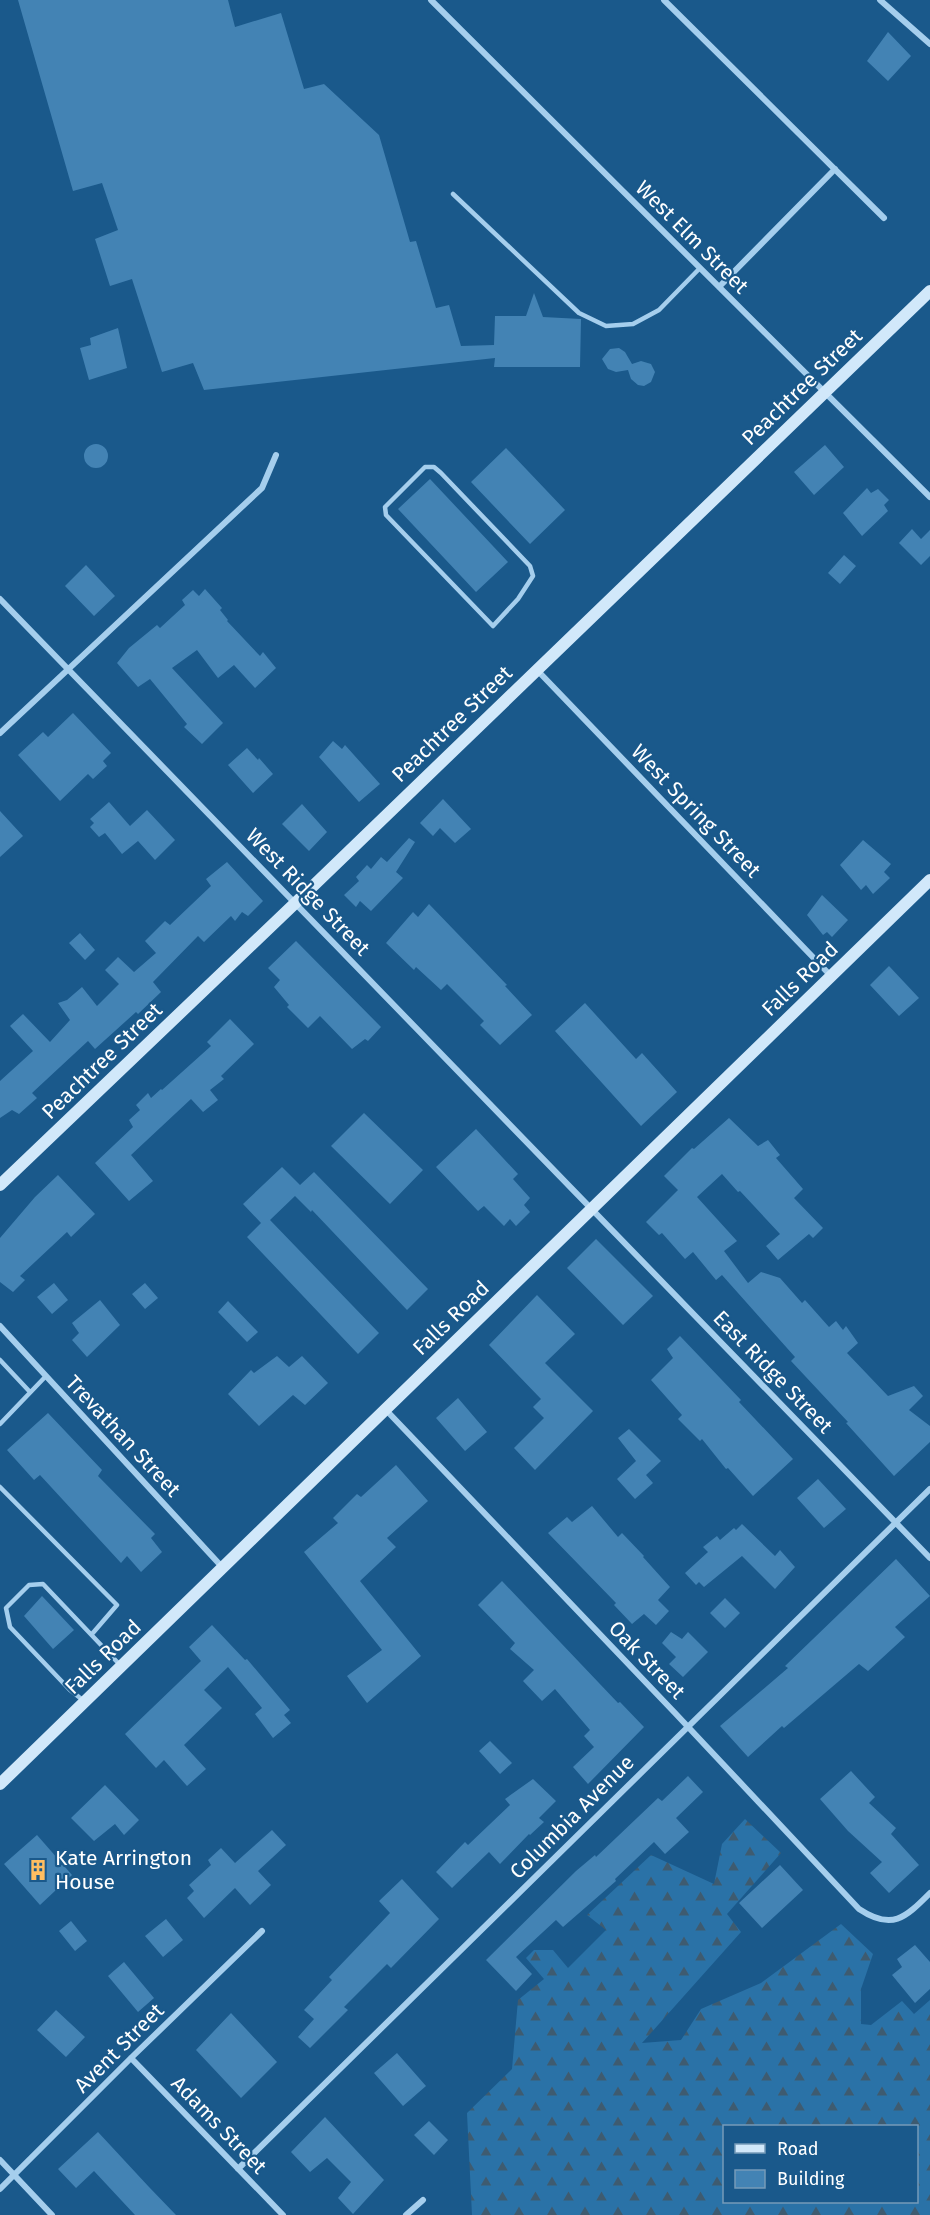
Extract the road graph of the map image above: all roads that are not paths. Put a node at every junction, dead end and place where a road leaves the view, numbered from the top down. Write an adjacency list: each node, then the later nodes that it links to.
1 (431, 0): 8 (street, West Elm Street)
2 (664, 0): 5 (street)
3 (880, 0): 4 (street)
4 (930, 44)
5 (835, 169): 7 (street); 9 (street)
6 (453, 194): 8 (lane)
7 (884, 218)
8 (700, 268): 9 (street, West Elm Street)
9 (719, 287): 11 (street, West Elm Street)
10 (930, 291): 11 (main road, Peachtree Street)
11 (825, 392): 13 (street, West Elm Street); 17 (main road, Peachtree Street)
12 (276, 455): 16 (street)
13 (930, 497)
14 (0, 599): 16 (street, West Ridge Street)
15 (493, 626): 15 (lane)
16 (68, 669): 18 (street); 20 (street, West Ridge Street)
17 (536, 669): 20 (main road, Peachtree Street); 21 (street, West Spring Street)
18 (0, 733)
19 (930, 880): 21 (main road, Falls Road)
20 (296, 903): 22 (main road, Peachtree Street); 23 (street, West Ridge Street)
21 (831, 976): 23 (main road, Falls Road)
22 (0, 1185)
23 (592, 1209): 28 (main road, Falls Road); 32 (street, East Ridge Street)
24 (1, 1330): 26 (street, Trevathan Street)
25 (0, 1360): 27 (lane)
26 (46, 1376): 27 (lane); 34 (street, Trevathan Street)
27 (30, 1392): 29 (lane)
28 (385, 1410): 34 (main road, Falls Road); 38 (street, Oak Street)
29 (0, 1424)
30 (0, 1487): 35 (lane)
31 (930, 1489): 32 (street, Columbia Avenue)
32 (896, 1523): 33 (street, East Ridge Street); 38 (street, Columbia Avenue)
33 (930, 1558)
34 (223, 1568): 36 (main road, Falls Road)
35 (92, 1634): 36 (lane); 37 (lane)
36 (121, 1666): 37 (main road, Falls Road)
37 (84, 1701): 39 (main road, Falls Road)
38 (688, 1727): 40 (street, Oak Street); 44 (street, Columbia Avenue)
39 (0, 1784)
40 (930, 1893)
41 (262, 1931): 42 (street, Avent Street)
42 (131, 2058): 44 (street, Adams Street); 45 (street, Avent Street)
43 (0, 2160): 45 (street)
44 (238, 2169): 49 (street, Adams Street)
45 (14, 2176): 46 (street, Avent Street); 48 (street)
46 (0, 2190)
47 (423, 2200): 50 (street)
48 (52, 2215)
49 (284, 2215)
50 (406, 2215)

